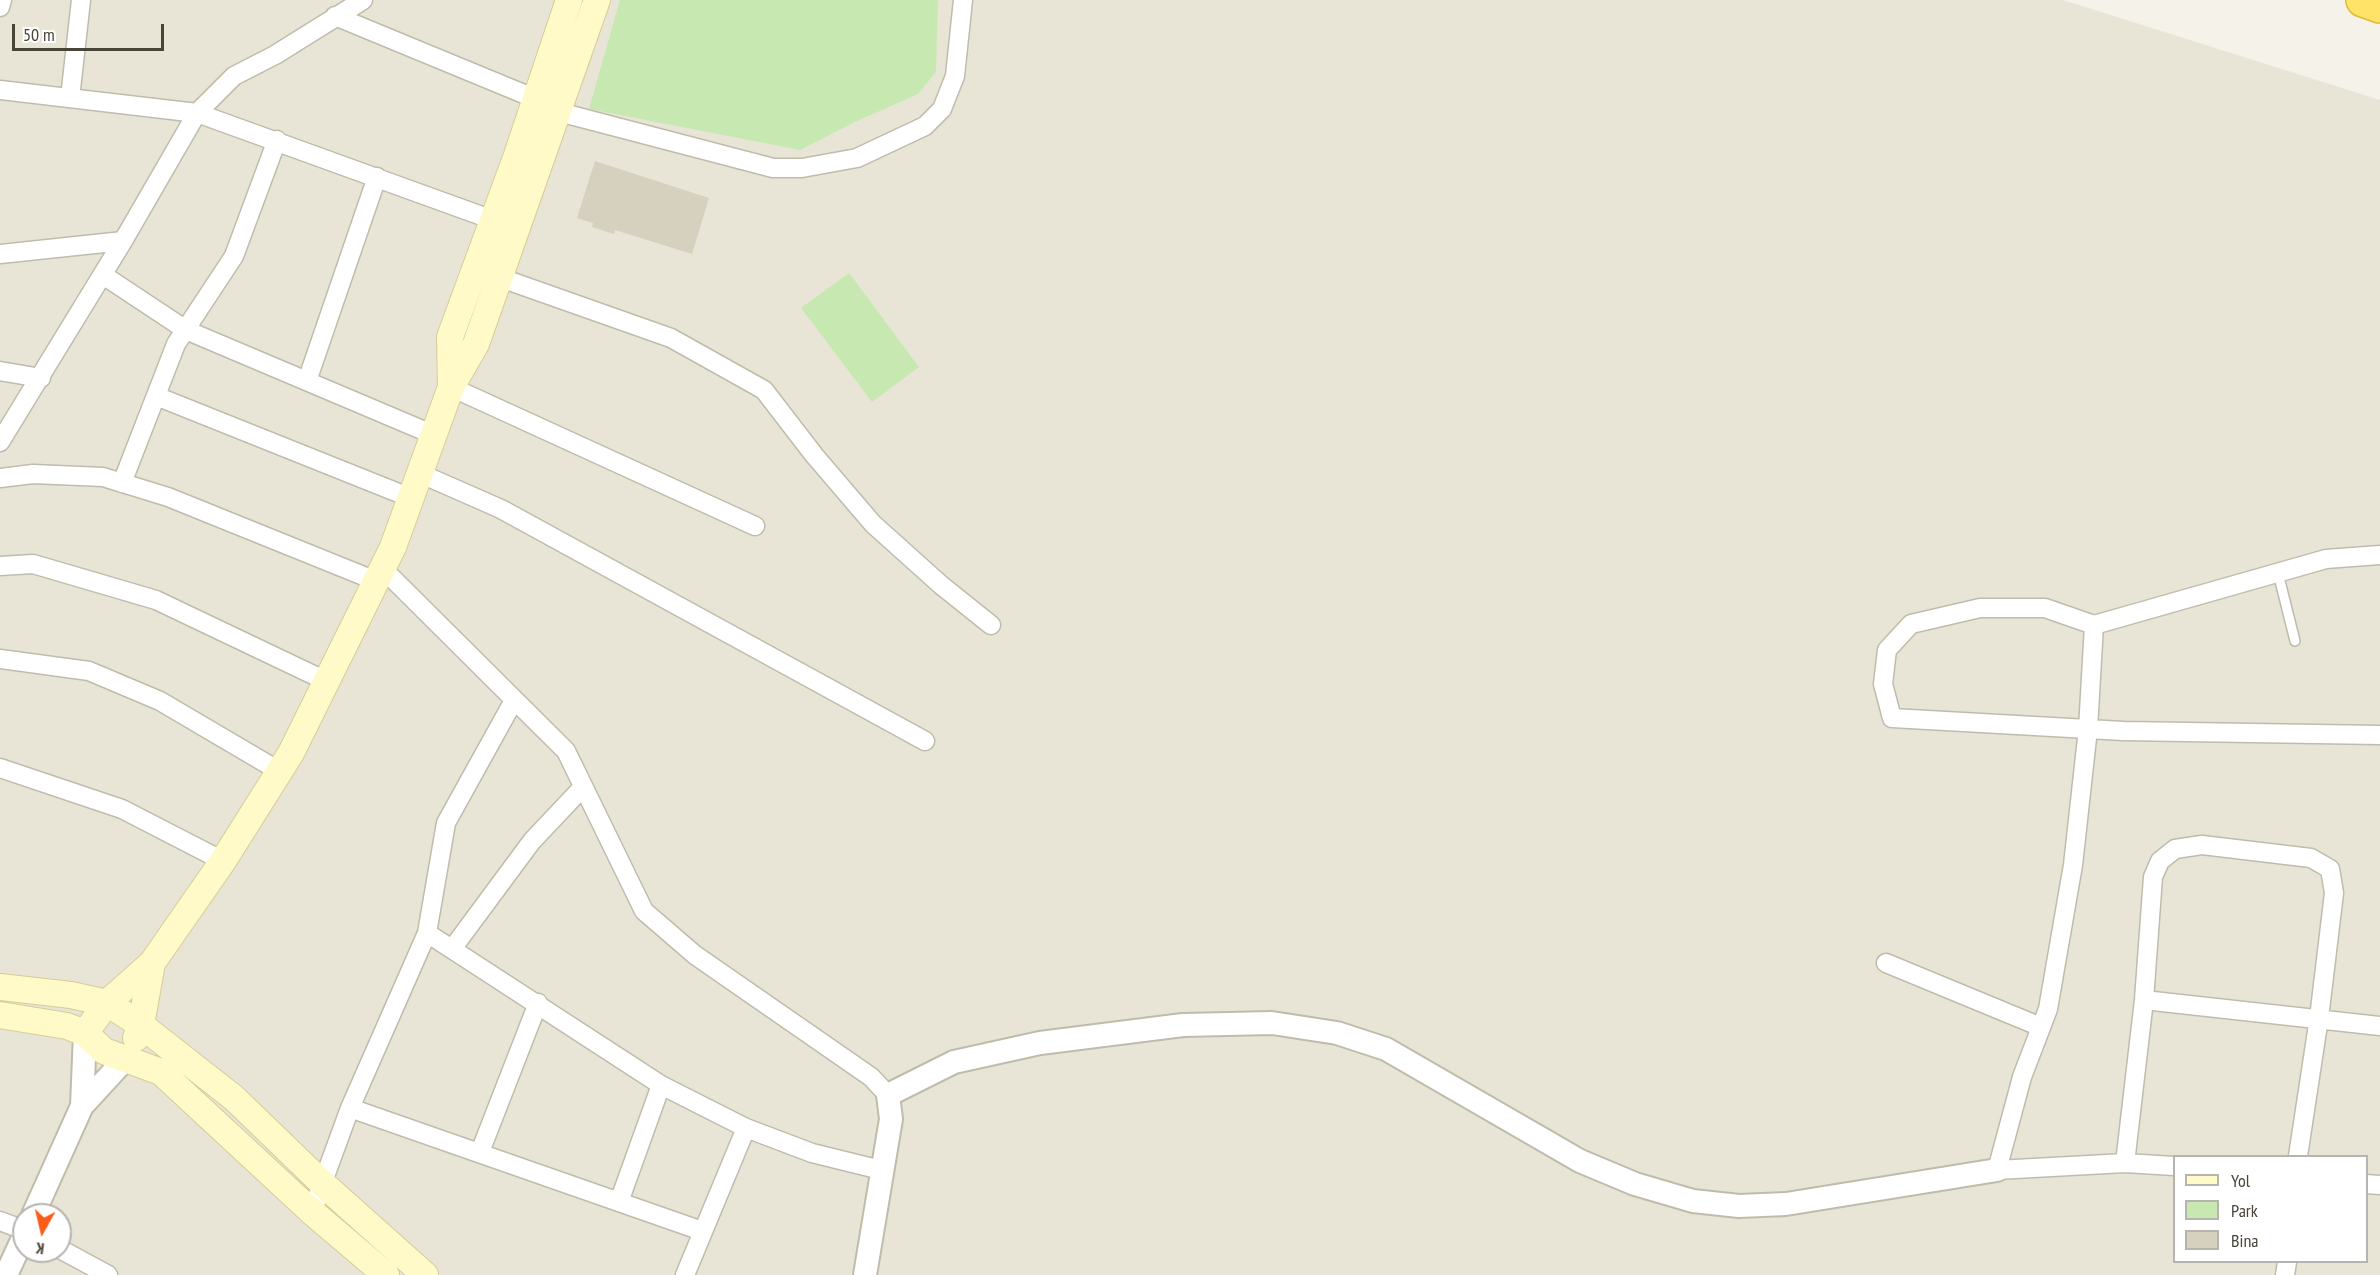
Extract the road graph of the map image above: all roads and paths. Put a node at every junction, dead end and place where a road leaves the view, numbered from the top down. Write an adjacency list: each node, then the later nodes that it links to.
1 (2, 0): 9 (street)
2 (81, 0): 12 (street)
3 (363, 0): 10 (street)
4 (570, 0): 13 (main road)
5 (597, 0): 14 (main road)
6 (963, 0): 14 (street)
7 (2362, 0): 8 (highway)
8 (2380, 6)
9 (0, 7)
10 (335, 16): 13 (street); 15 (street)
11 (0, 90): 12 (street)
12 (70, 98): 15 (street)
13 (536, 99): 14 (main road); 18 (main road)
14 (559, 112): 22 (main road)
15 (197, 113): 16 (street); 19 (street)
16 (277, 140): 17 (street); 23 (street)
17 (377, 177): 18 (street); 26 (street)
18 (493, 220): 27 (main road)
19 (123, 241): 20 (street); 21 (street)
20 (0, 254)
21 (103, 275): 23 (street); 25 (street)
22 (501, 278): 27 (main road); 40 (street)
23 (186, 330): 26 (street); 28 (street)
24 (0, 370): 25 (street)
25 (41, 378): 30 (street)
26 (307, 381): 29 (street)
27 (451, 387): 29 (main road); 35 (street)
28 (156, 396): 33 (street); 34 (street)
29 (434, 435): 31 (main road)
30 (0, 442)
31 (419, 473): 34 (main road); 48 (street)
32 (0, 478): 33 (street)
33 (122, 483): 39 (street)
34 (411, 498): 39 (main road)
35 (755, 526)
36 (2380, 555): 38 (street)
37 (0, 566): 44 (street)
38 (2278, 573): 41 (street); 42 (lane)
39 (379, 575): 44 (main road); 45 (street)
40 (991, 625)
41 (2094, 625): 46 (street); 46 (street)
42 (2295, 641)
43 (0, 659): 50 (street)
44 (326, 681): 50 (main road)
45 (513, 702): 51 (street); 53 (street)
46 (2088, 729): 47 (street); 65 (street)
47 (2380, 735)
48 (925, 741)
49 (0, 768): 52 (street)
50 (279, 771): 52 (main road)
51 (583, 787): 54 (street); 69 (street)
52 (223, 861): 55 (main road)
53 (427, 933): 54 (street); 71 (street)
54 (452, 948): 60 (street)
55 (152, 963): 59 (main road); 63 (main road)
56 (1886, 963): 65 (street)
57 (0, 987): 59 (main road)
58 (2144, 1000): 62 (street); 62 (street); 75 (street)
59 (107, 1003): 63 (main road); 66 (main road)
60 (538, 1003): 68 (street); 73 (street)
61 (0, 1015): 66 (main road)
62 (2319, 1018): 64 (street); 74 (street)
63 (141, 1025): 67 (main road); 79 (main road)
64 (2380, 1026)
65 (2041, 1027): 78 (street)
66 (85, 1033): 67 (main road); 70 (street)
67 (127, 1057): 70 (street); 82 (main road)
68 (661, 1084): 72 (street); 80 (street)
69 (888, 1095): 77 (street); 78 (street)
70 (82, 1106): 81 (street)
71 (350, 1108): 73 (street); 79 (street)
72 (746, 1128): 77 (street); 83 (street)
73 (480, 1152): 80 (street)
74 (2298, 1155)
75 (2125, 1163): 76 (street); 78 (street)
76 (2173, 1166)
77 (881, 1170): 89 (street)
78 (1997, 1170)
79 (323, 1184): 82 (street); 87 (main road)
80 (619, 1202): 83 (street)
81 (38, 1203)
82 (312, 1212): 86 (main road)
83 (702, 1231): 88 (street)
84 (72, 1256): 85 (street)
85 (108, 1275)
86 (386, 1275)
87 (425, 1275)
88 (685, 1275)
89 (865, 1275)

